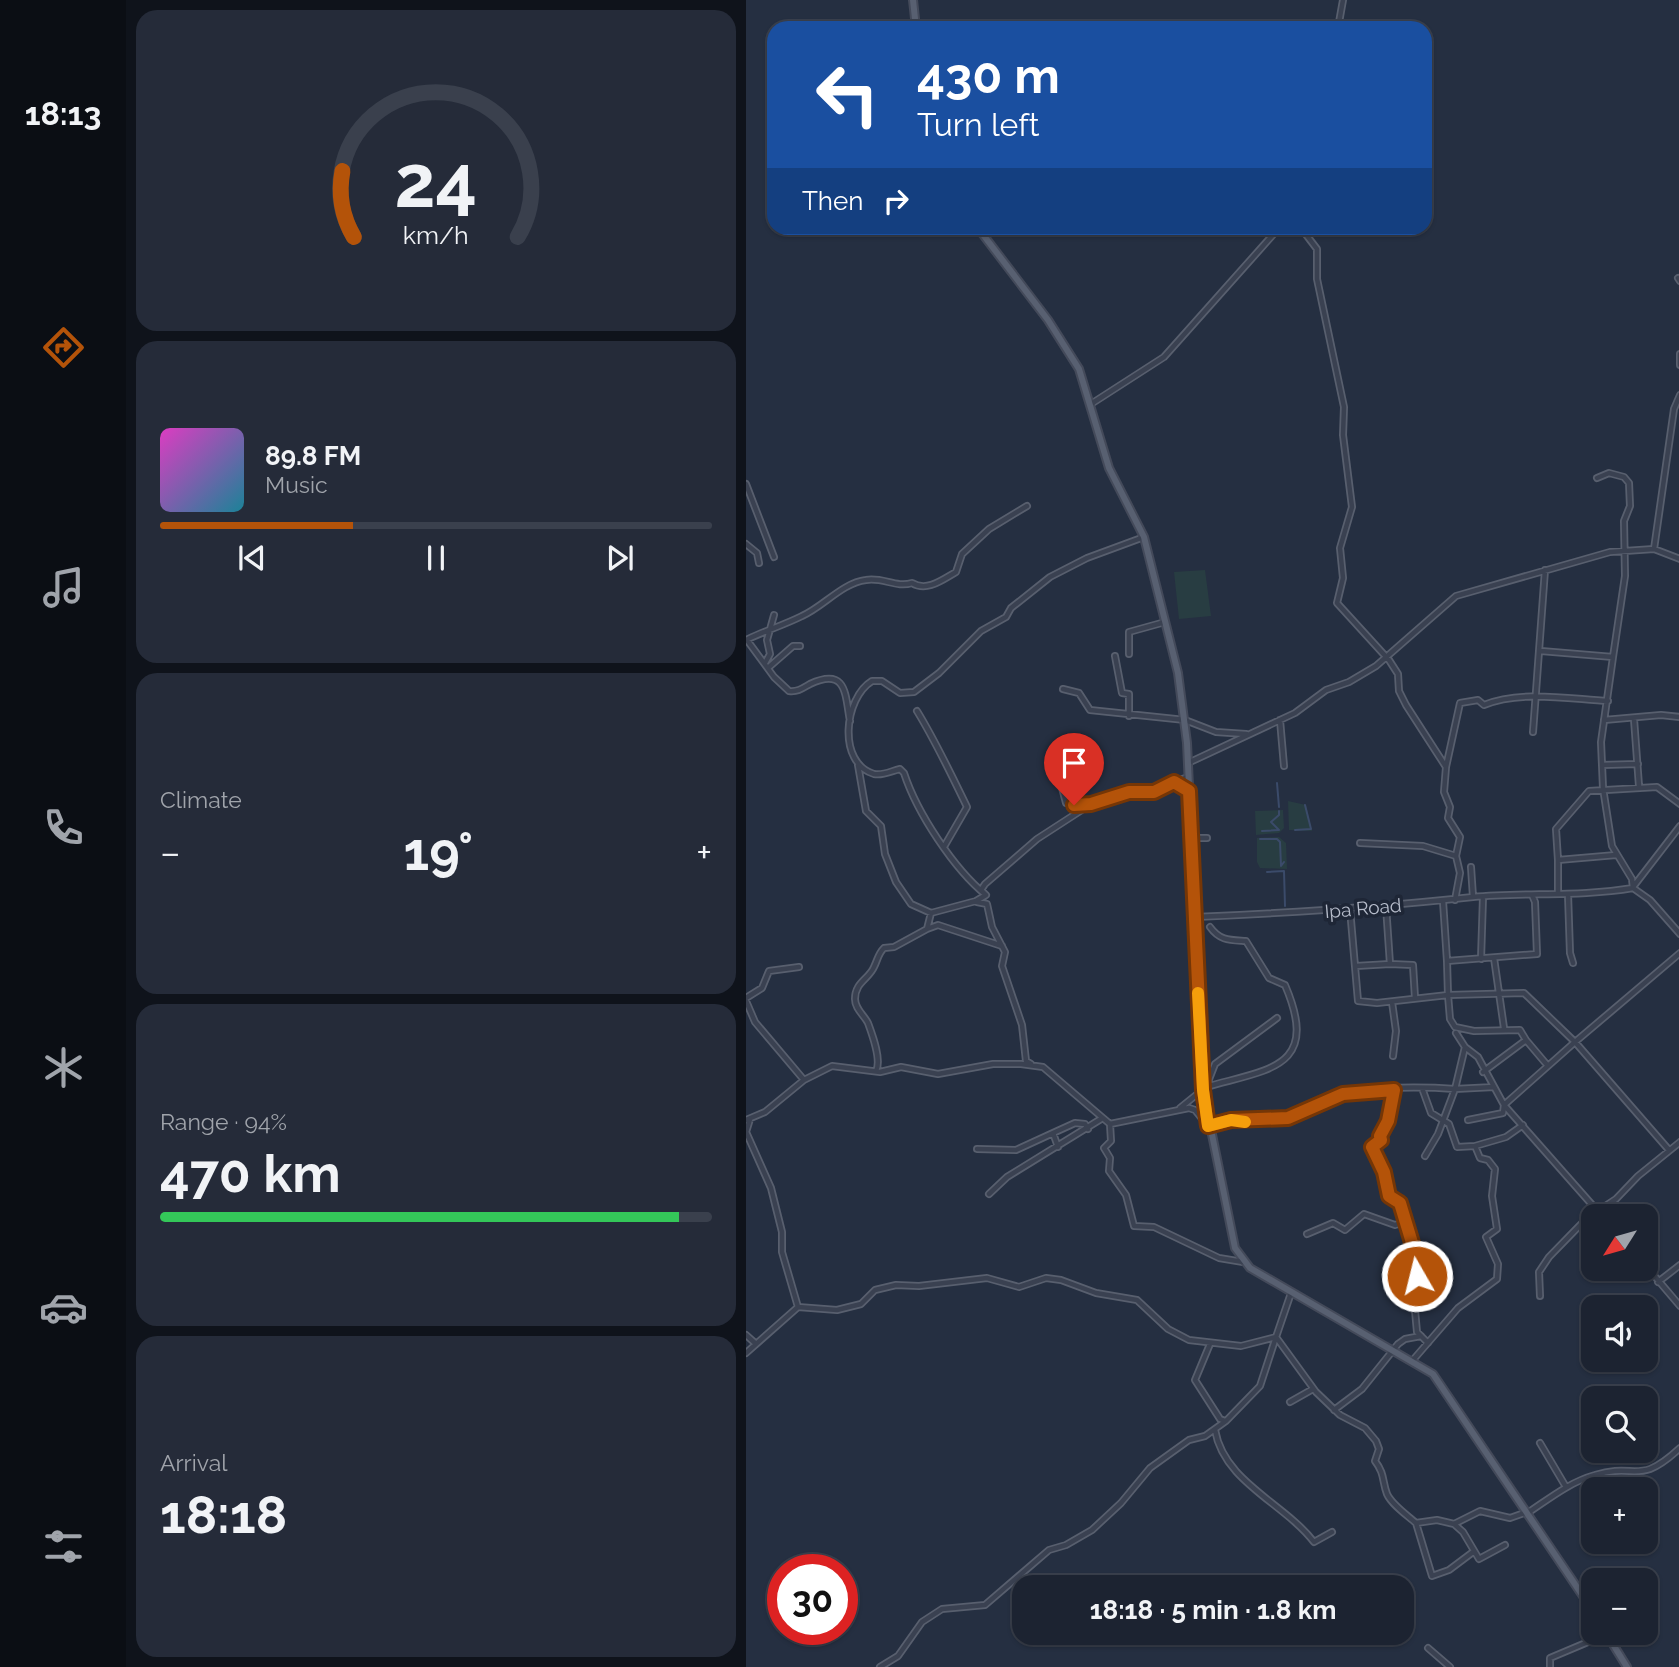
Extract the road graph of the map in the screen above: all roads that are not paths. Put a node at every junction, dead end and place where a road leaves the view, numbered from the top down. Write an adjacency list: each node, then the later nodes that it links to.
1 (913, 0): 3 (main road)
2 (1343, 0): 4 (street)
3 (915, 21)
4 (1339, 21)
5 (983, 235): 11 (main road)
6 (1273, 235): 11 (street)
7 (1306, 235): 33 (street)
8 (1679, 354): 9 (street)
9 (1679, 365)
10 (1679, 395): 13 (street)
11 (1091, 404): 17 (main road)
12 (1679, 418): 13 (street)
13 (1672, 420): 19 (street)
14 (1597, 478): 20 (street)
15 (746, 484): 21 (street)
16 (1027, 506): 27 (street)
17 (1144, 537): 26 (main road); 46 (street)
18 (746, 544): 23 (street)
19 (1654, 549): 20 (street); 22 (street)
20 (1624, 551): 24 (street); 34 (street)
21 (774, 557)
22 (1679, 559)
23 (759, 563)
24 (1545, 570): 30 (street); 33 (street)
25 (774, 615): 27 (street)
26 (1165, 622): 31 (street); 43 (main road)
27 (769, 631): 28 (street); 35 (street)
28 (747, 639): 35 (street)
29 (800, 646): 35 (street)
30 (1541, 651): 34 (street); 37 (street)
31 (1129, 654)
32 (1115, 656): 40 (street)
33 (1387, 657): 44 (street); 54 (street)
34 (1613, 657): 38 (street)
35 (767, 665): 46 (street)
36 (1063, 689): 40 (street)
37 (1536, 697): 38 (street); 47 (street); 54 (street)
38 (1608, 701): 45 (street)
39 (917, 711): 67 (street)
40 (1129, 716): 43 (street)
41 (1679, 717): 42 (street)
42 (1634, 719): 45 (street); 50 (street)
43 (1185, 720): 48 (street); 49 (main road)
44 (1280, 720): 48 (street); 52 (street)
45 (1604, 720): 53 (street)
46 (850, 721): 51 (street)
47 (1533, 732)
48 (1249, 734): 49 (street)
49 (1188, 764): 56 (main road)
50 (1638, 764): 53 (street); 58 (street)
51 (858, 765): 67 (street); 84 (street)
52 (1284, 765)
53 (1602, 765): 59 (street)
54 (1447, 766): 69 (street)
55 (1057, 769): 61 (street)
56 (1188, 777): 57 (street); 60 (main road)
57 (1174, 782): 60 (street); 61 (street)
58 (1639, 786): 59 (street); 62 (street)
59 (1603, 788): 68 (street); 70 (street)
60 (1189, 791): 64 (main road)
61 (1091, 804): 75 (street)
62 (1679, 804)
63 (1679, 826): 72 (street)
64 (1190, 838): 65 (street); 85 (main road)
65 (1207, 838)
66 (1360, 843): 69 (street)
67 (946, 845): 75 (street)
68 (1616, 855): 70 (street); 72 (street)
69 (1456, 856): 79 (street)
70 (1558, 860): 73 (street)
71 (1471, 867): 77 (street)
72 (1633, 888): 74 (street, Ipa Road); 88 (street)
73 (1558, 894): 74 (street, Ipa Road); 76 (street, Ipa Road)
74 (1568, 894): 94 (street)
75 (986, 895): 80 (street)
76 (1532, 895): 78 (street, Ipa Road); 91 (street)
77 (1473, 897): 78 (street, Ipa Road); 79 (street, Ipa Road)
78 (1483, 897): 92 (street)
79 (1455, 900): 81 (street, Ipa Road)
80 (976, 901): 84 (street); 89 (street)
81 (1443, 901): 82 (street, Ipa Road); 93 (street)
82 (1386, 906): 83 (street, Ipa Road); 95 (street)
83 (1350, 909): 85 (street, Ipa Road); 96 (street)
84 (931, 913): 87 (street)
85 (1194, 917): 117 (main road)
86 (1210, 927): 117 (street)
87 (927, 929): 89 (street); 112 (street)
88 (1679, 934)
89 (1003, 946): 110 (street)
90 (1679, 953): 107 (street)
91 (1494, 958): 92 (street); 99 (street)
92 (1481, 959): 93 (street)
93 (1447, 961): 98 (street)
94 (1573, 963)
95 (1390, 964): 96 (street); 100 (street)
96 (1356, 966): 102 (street)
97 (799, 967): 101 (street)
98 (1448, 995): 99 (street); 100 (street); 104 (street)
99 (1497, 995): 104 (street); 107 (street)
100 (1415, 998): 102 (street)
101 (746, 1000): 114 (street)
102 (1392, 1002): 109 (street)
103 (1277, 1018): 117 (street)
104 (1504, 1028): 106 (street)
105 (1456, 1033): 108 (street)
106 (1526, 1040): 111 (street); 113 (street)
107 (1575, 1042): 111 (street); 136 (street)
108 (1465, 1047): 113 (street); 118 (street)
109 (1393, 1056)
110 (1035, 1066): 112 (street); 122 (street)
111 (1548, 1066): 120 (street)
112 (876, 1071): 114 (street)
113 (1483, 1072): 115 (street)
114 (804, 1080): 124 (street)
115 (1494, 1087): 118 (street); 120 (street)
116 (1422, 1088): 118 (street); 119 (street); 125 (street)
117 (1204, 1089): 121 (street); 128 (main road)
118 (1455, 1089): 125 (street)
119 (1394, 1090): 128 (street); 141 (street)
120 (1504, 1105): 123 (street); 127 (street)
121 (1175, 1111): 126 (street); 128 (street)
122 (1101, 1119): 126 (street); 129 (street)
123 (1468, 1119)
124 (748, 1120): 130 (street)
125 (1443, 1122): 133 (street); 137 (street)
126 (1110, 1124): 144 (street)
127 (1523, 1125): 133 (street); 139 (street)
128 (1208, 1126): 144 (main road)
129 (1088, 1129): 131 (street); 134 (street)
130 (746, 1132): 150 (street)
131 (1053, 1133): 134 (street); 135 (street)
132 (1679, 1142): 136 (street)
133 (1475, 1146): 155 (street)
134 (1058, 1147): 138 (street)
135 (978, 1149)
136 (1669, 1150): 140 (street)
137 (1425, 1156)
138 (989, 1194)
139 (1592, 1204)
140 (1607, 1204)
141 (1405, 1222): 143 (street); 152 (street)
142 (1581, 1226): 148 (street)
143 (1307, 1234)
144 (1243, 1262): 147 (main road)
145 (1679, 1265): 146 (street)
146 (1658, 1282): 149 (street)
147 (1291, 1293): 153 (street); 157 (main road)
148 (1540, 1296)
149 (1679, 1306)
150 (798, 1307): 154 (street); 156 (street)
151 (746, 1335): 154 (street)
152 (1421, 1336): 155 (street); 157 (street)
153 (1276, 1337): 156 (street); 160 (street); 163 (street)
154 (755, 1343): 158 (street)
155 (1428, 1343): 159 (street)
156 (1210, 1344): 163 (street)
157 (1392, 1351): 159 (main road); 162 (street)
158 (746, 1353)
159 (1413, 1360): 168 (main road)
160 (1313, 1389): 161 (street); 162 (street)
161 (1290, 1402)
162 (1334, 1410): 169 (street)
163 (1226, 1421): 164 (street)
164 (1215, 1430): 171 (street); 178 (street)
165 (1540, 1443): 167 (street)
166 (1679, 1448): 167 (street)
167 (1566, 1487): 168 (street)
168 (1528, 1512): 170 (street); 174 (main road)
169 (1416, 1523): 170 (street); 173 (street)
170 (1454, 1524): 173 (street)
171 (1332, 1532)
172 (1505, 1545): 173 (street)
173 (1473, 1552)
174 (1581, 1593)
175 (1581, 1644): 180 (street)
176 (1614, 1645): 181 (main road)
177 (1428, 1648): 179 (street)
178 (880, 1667)
179 (1450, 1667)
180 (1550, 1667)
181 (1627, 1667)

